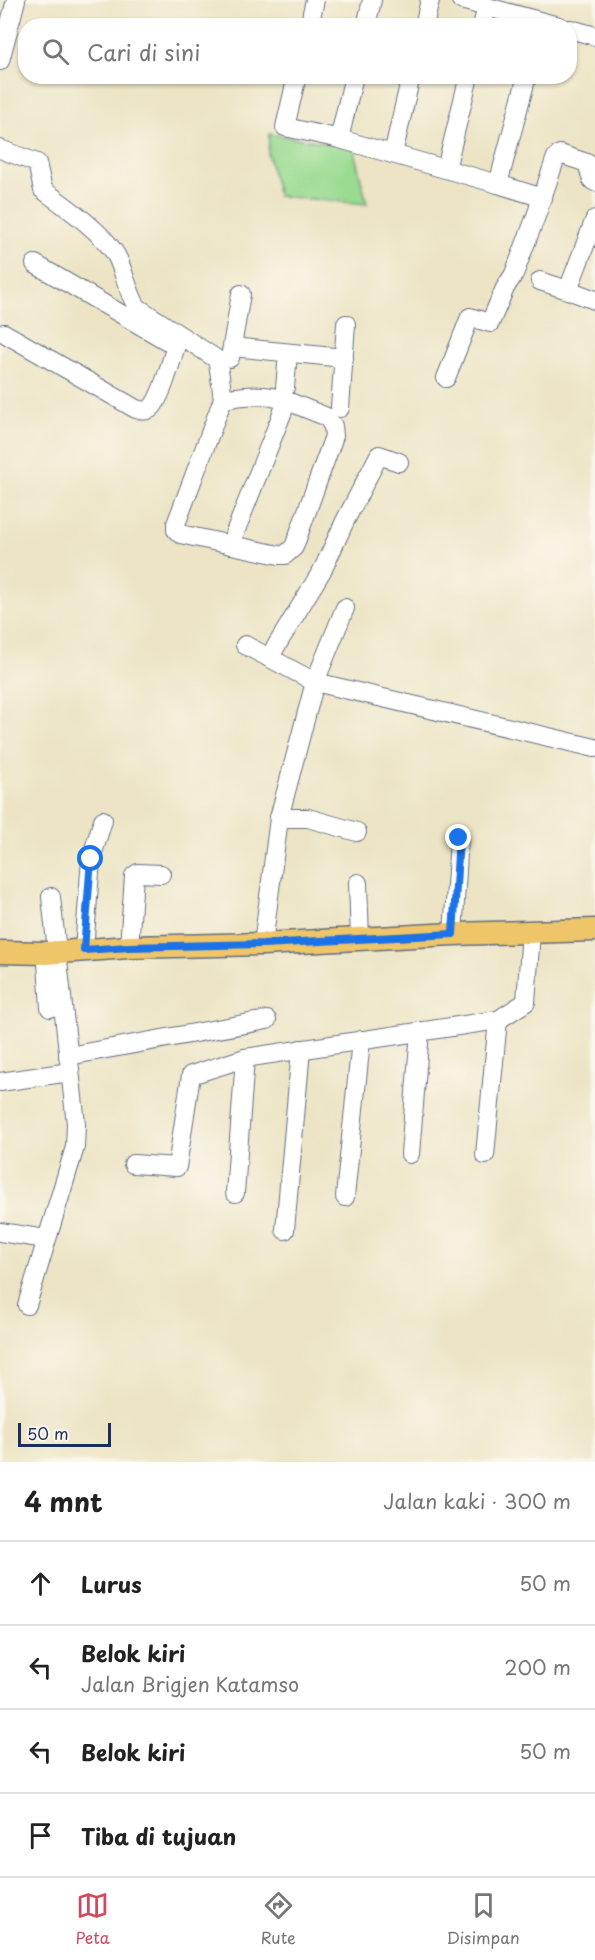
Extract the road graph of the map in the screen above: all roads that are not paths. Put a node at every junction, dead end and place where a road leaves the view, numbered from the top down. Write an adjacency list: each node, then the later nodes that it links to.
1 (16, 0): 14 (street)
2 (315, 0): 7 (street)
3 (372, 0): 8 (street)
4 (430, 0): 9 (street)
5 (461, 0): 6 (street)
6 (487, 7): 10 (street); 11 (street)
7 (311, 18)
8 (368, 18)
9 (426, 18)
10 (484, 18)
11 (526, 18)
12 (577, 31): 13 (street)
13 (595, 36)
14 (0, 61)
15 (295, 84): 20 (street)
16 (352, 84): 20 (street)
17 (409, 84): 22 (street)
18 (468, 84): 23 (street)
19 (525, 84): 25 (street)
20 (336, 138): 22 (street)
21 (0, 149): 35 (street)
22 (393, 154): 23 (street)
23 (446, 169): 25 (street)
24 (595, 182): 39 (street)
25 (498, 184): 26 (street)
26 (543, 198)
27 (595, 219): 30 (street)
28 (35, 264): 35 (street)
29 (540, 280): 30 (street)
30 (568, 290): 32 (street)
31 (241, 294): 36 (street)
32 (595, 300)
33 (346, 324): 38 (street)
34 (4, 333): 35 (street)
35 (178, 340): 40 (street)
36 (232, 347): 37 (street); 40 (street)
37 (288, 353): 38 (street); 41 (street)
38 (344, 358): 42 (street)
39 (446, 378)
40 (221, 387): 41 (street); 44 (street)
41 (286, 394): 44 (street); 44 (street)
42 (340, 408)
43 (399, 462): 47 (street)
44 (230, 545)
45 (345, 608): 48 (street)
46 (246, 645): 47 (street)
47 (269, 658): 48 (street)
48 (315, 682): 49 (street); 50 (street)
49 (595, 748)
50 (279, 818): 52 (street); 61 (street)
51 (103, 820): 63 (street)
52 (357, 832)
53 (459, 838): 59 (street)
54 (161, 874): 62 (street)
55 (358, 883): 60 (street)
56 (51, 897): 65 (street)
57 (595, 930): 58 (main road)
58 (531, 931): 59 (main road); 68 (street)
59 (453, 934): 60 (main road)
60 (360, 939): 61 (main road)
61 (263, 944): 62 (main road)
62 (129, 947): 63 (main road)
63 (84, 950): 65 (main road)
64 (0, 952): 65 (main road)
65 (52, 952): 66 (street); 73 (street)
66 (50, 1008)
67 (267, 1020): 73 (street)
68 (498, 1020): 69 (street); 76 (street)
69 (420, 1031): 70 (street); 75 (street)
70 (361, 1040): 71 (street); 79 (street)
71 (302, 1049): 72 (street); 80 (street)
72 (245, 1058): 77 (street); 78 (street)
73 (69, 1064): 74 (street); 82 (street)
74 (0, 1082)
75 (410, 1154)
76 (485, 1155)
77 (133, 1164)
78 (235, 1193)
79 (345, 1197)
80 (285, 1230)
81 (0, 1232): 82 (street)
82 (46, 1239): 83 (street)
83 (27, 1305)

